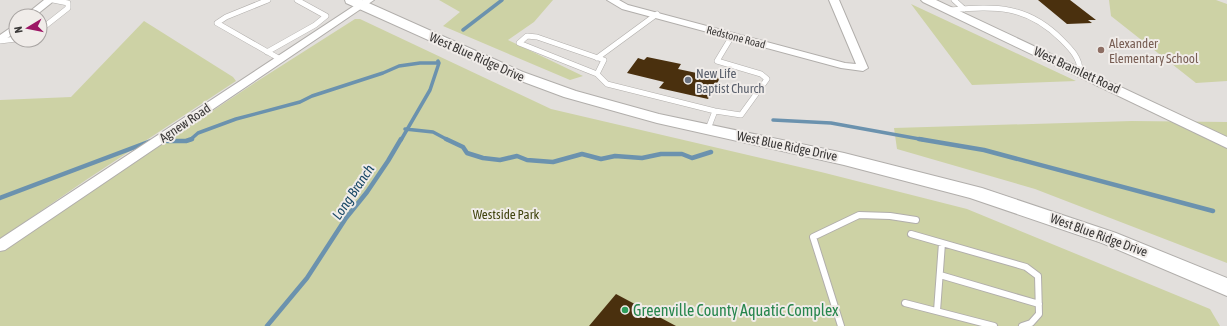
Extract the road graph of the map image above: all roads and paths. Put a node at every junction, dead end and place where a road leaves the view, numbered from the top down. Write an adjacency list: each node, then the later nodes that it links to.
1 (50, 0): 10 (street)
2 (53, 0): 13 (lane)
3 (268, 0): 17 (lane)
4 (297, 0): 17 (lane)
5 (612, 0): 12 (street, Redstone Road)
6 (834, 0): 15 (street, Redstone Road)
7 (927, 0): 9 (street, West Bramlett Road)
8 (361, 2): 19 (street, Agnew Road); 23 (main road, West Blue Ridge Drive)
9 (952, 5): 11 (lane); 11 (lane); 20 (street, West Bramlett Road)
10 (40, 8)
11 (964, 9): 20 (lane)
12 (656, 14): 15 (street, Redstone Road); 18 (lane)
13 (48, 24)
14 (8, 34): 16 (street)
15 (732, 36): 22 (lane)
16 (0, 40)
17 (267, 52): 19 (lane)
18 (597, 58): 21 (lane); 21 (lane)
19 (280, 59): 28 (street, Agnew Road)
20 (1080, 71): 24 (street, West Bramlett Road)
21 (597, 74): 22 (lane)
22 (715, 111): 23 (lane)
23 (708, 129): 30 (main road, West Blue Ridge Drive)
24 (1227, 143)
25 (916, 220): 34 (lane)
26 (911, 234): 27 (lane)
27 (942, 243): 29 (lane); 32 (lane)
28 (0, 246)
29 (940, 275): 32 (lane); 33 (lane)
30 (1227, 287)
31 (905, 303): 33 (lane)
32 (1039, 304): 36 (lane)
33 (937, 311): 35 (lane)
34 (841, 326)
35 (994, 326)
36 (1022, 326)

